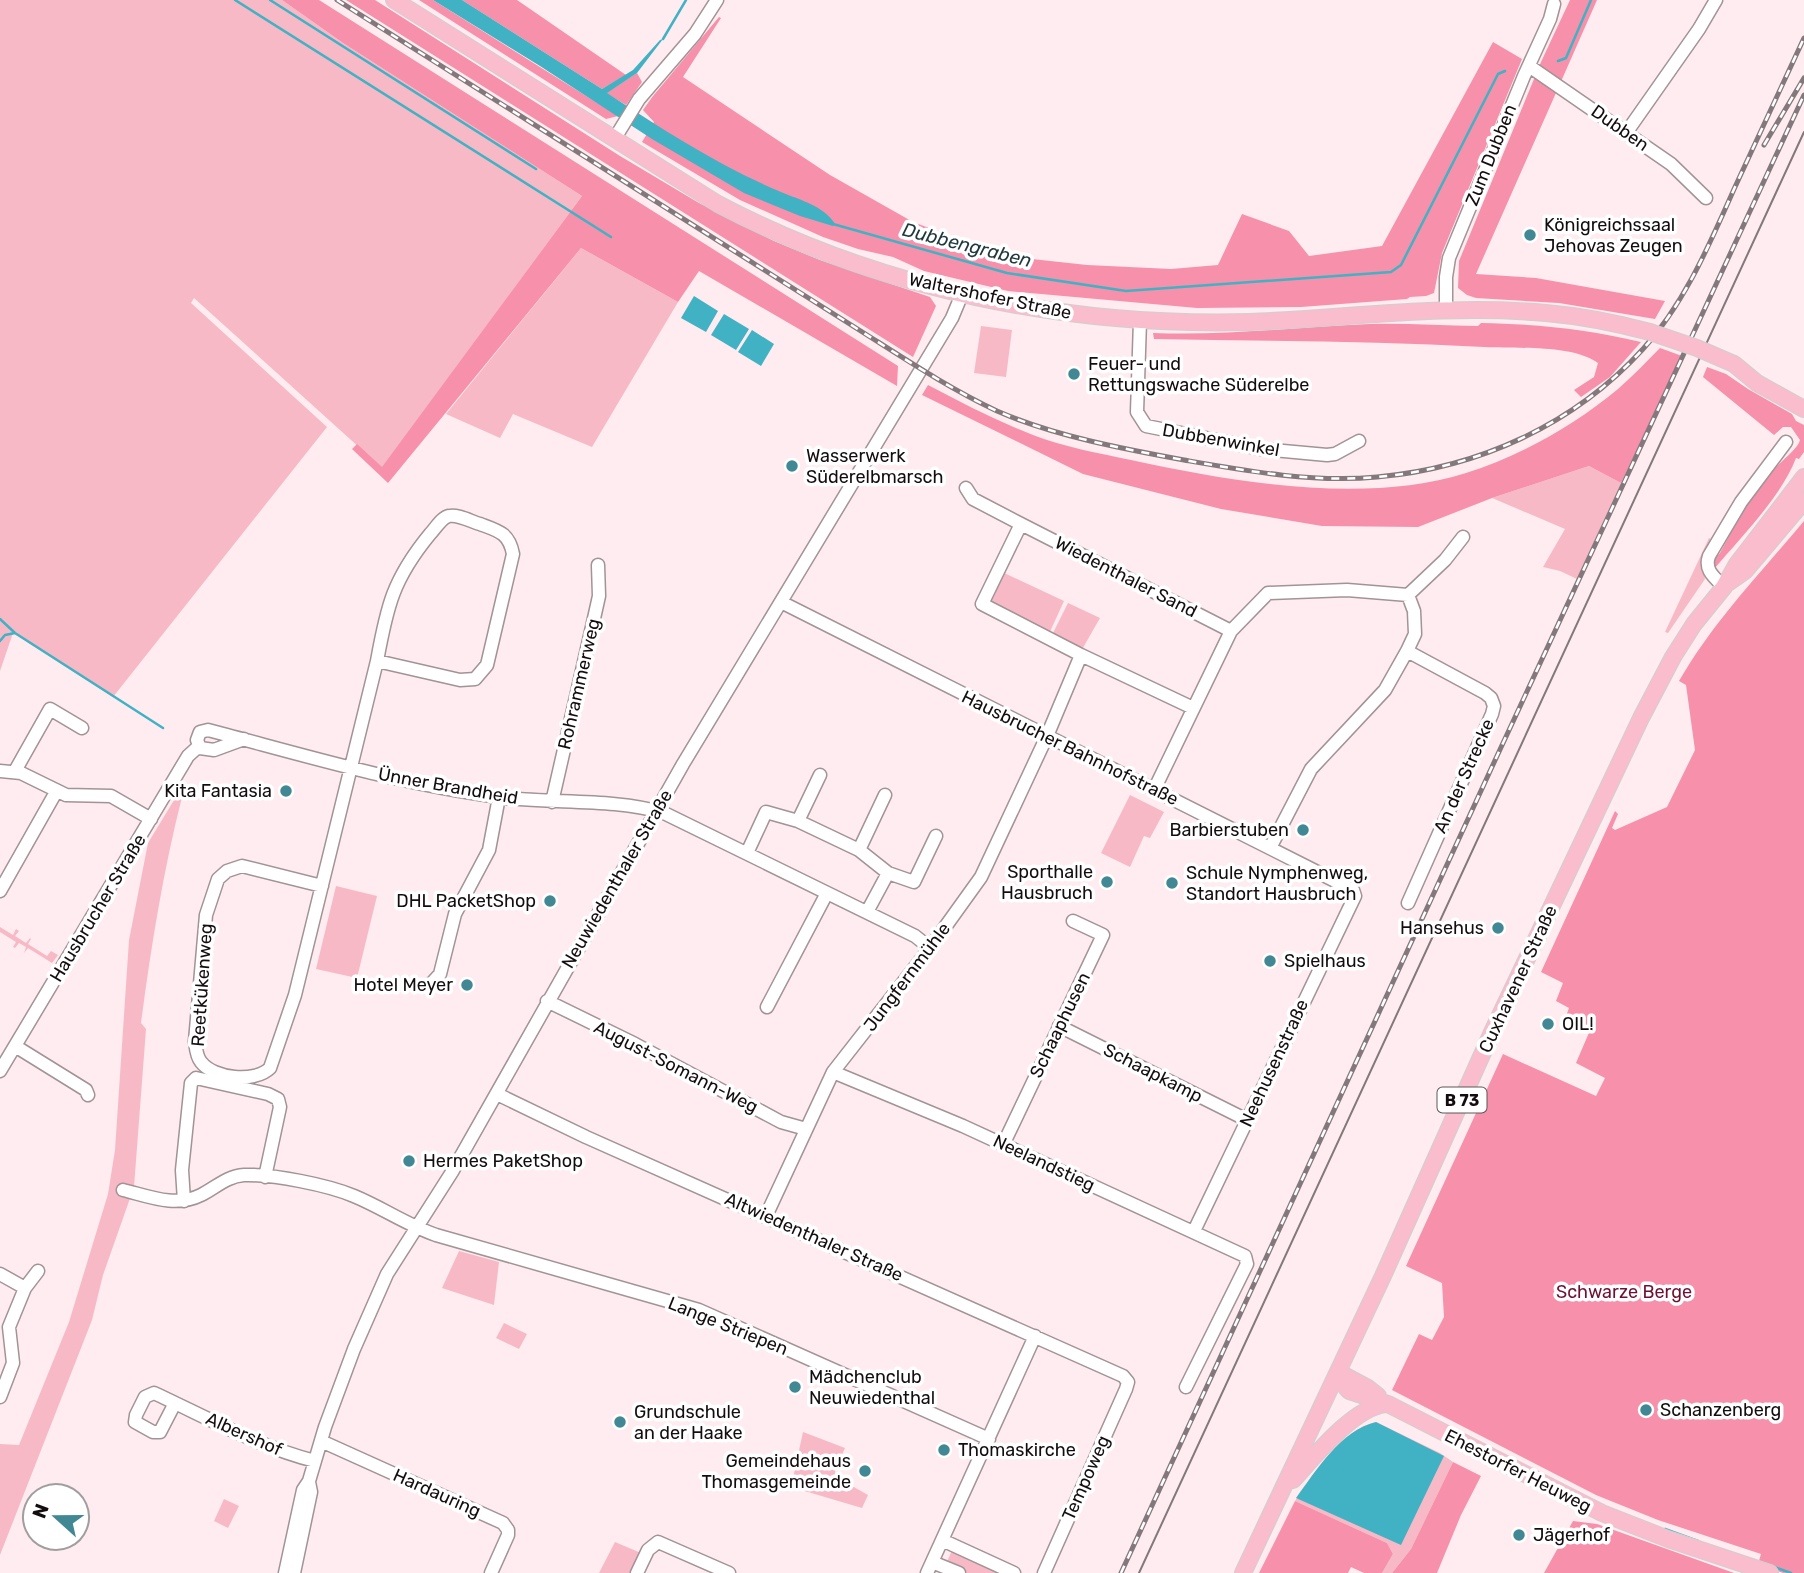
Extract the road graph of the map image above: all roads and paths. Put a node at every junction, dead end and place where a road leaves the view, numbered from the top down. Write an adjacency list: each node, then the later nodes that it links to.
1 (394, 0): 7 (main road, Waltershofer Straße)
2 (717, 0): 7 (street)
3 (1716, 0): 6 (street)
4 (1554, 4): 5 (street, Zum Dubben)
5 (1528, 66): 6 (street, Dubben); 10 (street, Zum Dubben)
6 (1626, 133): 8 (street, Dubben)
7 (615, 138): 9 (main road, Waltershofer Straße)
8 (1706, 198)
9 (962, 294): 11 (main road, Waltershofer Straße); 25 (street, Neuwiedenthaler Straße)
10 (1446, 310): 11 (main road, Waltershofer Straße); 12 (main road, Waltershofer Straße, bridge)
11 (1140, 321): 15 (street, Dubbenwinkel)
12 (1734, 364): 13 (main road, Waltershofer Straße); 14 (main road, Waltershofer Straße)
13 (1804, 396)
14 (1804, 409)
15 (1359, 441)
16 (1786, 442): 23 (street)
17 (1804, 477): 23 (main road, Cuxhavener Straße / B 73)
18 (966, 488): 20 (street, Wiedenthaler Sand)
19 (1804, 500): 23 (main road, Cuxhavener Straße / B 73)
20 (1021, 524): 26 (street, Wiedenthaler Sand); 28 (street)
21 (1463, 537): 24 (street)
22 (598, 565): 43 (street, Rohrammerweg)
23 (1724, 587): 82 (main road, Cuxhavener Straße / B 73)
24 (1408, 595): 26 (street); 27 (street)
25 (781, 602): 32 (street, Hausbrucher Bahnhofstraße); 44 (street, Neuwiedenthaler Straße)
26 (1231, 631): 30 (street)
27 (1407, 651): 48 (street); 56 (street, An der Strecke)
28 (1081, 655): 30 (street); 32 (street)
29 (377, 661): 29 (street, Reetkükenweg); 35 (street, Reetkükenweg)
30 (1193, 708): 39 (street)
31 (82, 728): 37 (street)
32 (1046, 736): 39 (street, Hausbrucher Bahnhofstraße); 59 (street, Jungfernmühle)
33 (244, 739): 34 (street); 34 (street, Ünner Brandheid); 35 (street, Ünner Brandheid)
34 (199, 747): 45 (street, Hausbrucher Straße)
35 (352, 768): 42 (street, Ünner Brandheid); 52 (street, Reetkükenweg)
36 (0, 771): 37 (street)
37 (15, 771): 40 (street)
38 (820, 775): 46 (street)
39 (1154, 790): 48 (street, Hausbrucher Bahnhofstraße)
40 (56, 792): 45 (street); 53 (street)
41 (885, 795): 49 (street)
42 (499, 797): 43 (street, Ünner Brandheid); 60 (street)
43 (552, 802): 44 (street, Ünner Brandheid)
44 (656, 810): 50 (street, Ünner Brandheid); 61 (street, Neuwiedenthaler Straße)
45 (151, 819): 64 (street, Hausbrucher Straße)
46 (798, 821): 49 (street); 50 (street)
47 (936, 836): 51 (street)
48 (1270, 848): 55 (street, Hausbrucher Bahnhofstraße)
49 (859, 850): 51 (street)
50 (747, 853): 54 (street, Ünner Brandheid)
51 (888, 873): 57 (street)
52 (322, 886): 52 (street, Reetkükenweg)
53 (0, 891)
54 (827, 893): 57 (street, Ünner Brandheid); 62 (street)
55 (1355, 896): 69 (street, Neehusenstraße)
56 (1408, 903)
57 (867, 912): 59 (street, Ünner Brandheid)
58 (1073, 921): 63 (street, Schaaphusen)
59 (930, 948): 66 (street, Jungfernmühle)
60 (430, 985)
61 (547, 1001): 67 (street, Neuwiedenthaler Straße); 70 (street, August-Somann-Weg)
62 (767, 1007)
63 (1059, 1026): 69 (street, Schaapkamp); 71 (street, Schaaphusen)
64 (15, 1046): 65 (street, Hausbrucher Straße); 68 (street)
65 (0, 1071)
66 (833, 1072): 70 (street, Jungfernmühle); 71 (street, Neelandstieg)
67 (497, 1094): 75 (street, Altwiedenthaler Straße); 76 (street, Neuwiedenthaler Straße)
68 (88, 1095)
69 (1247, 1120): 77 (street, Neehusenstraße)
70 (806, 1129): 75 (street, Jungfernmühle)
71 (1003, 1144): 77 (street, Neelandstieg)
72 (265, 1177): 74 (street, Lange Striepen); 74 (street); 76 (street, Lange Striepen)
73 (123, 1190): 74 (street)
74 (184, 1200)
75 (766, 1216): 81 (street, Altwiedenthaler Straße)
76 (416, 1228): 88 (street, Lange Striepen); 89 (street, Neuwiedenthaler Straße)
77 (1194, 1231): 84 (street, Neelandstieg)
78 (38, 1272): 80 (street)
79 (0, 1274): 80 (street)
80 (25, 1288): 85 (street)
81 (1035, 1336): 83 (street, Altwiedenthaler Straße); 88 (street)
82 (1338, 1372): 87 (main road, Ehestorfer Heuweg); 92 (main road, Cuxhavener Straße / B 73)
83 (1128, 1382): 102 (street, Tempoweg)
84 (1186, 1387)
85 (0, 1397)
86 (175, 1403): 90 (street, Albershof)
87 (1388, 1404): 92 (main road); 104 (main road, Ehestorfer Heuweg)
88 (989, 1439): 93 (street)
89 (321, 1441): 90 (street, Neuwiedenthaler Straße); 97 (street, Hardauring)
90 (315, 1461): 91 (street, Neuwiedenthaler Straße)
91 (309, 1481): 95 (street, Neuwiedenthaler Straße); 96 (street, Neuwiedenthaler Straße)
92 (1281, 1493): 103 (main road, Cuxhavener Straße / B 73)
93 (942, 1540): 94 (street); 101 (street)
94 (930, 1568): 100 (street)
95 (285, 1573)
96 (294, 1573)
97 (491, 1573)
98 (637, 1573): 99 (street)
99 (729, 1573)
100 (959, 1573)
101 (1014, 1573)
102 (1044, 1573)
103 (1243, 1573)
104 (1770, 1573)

